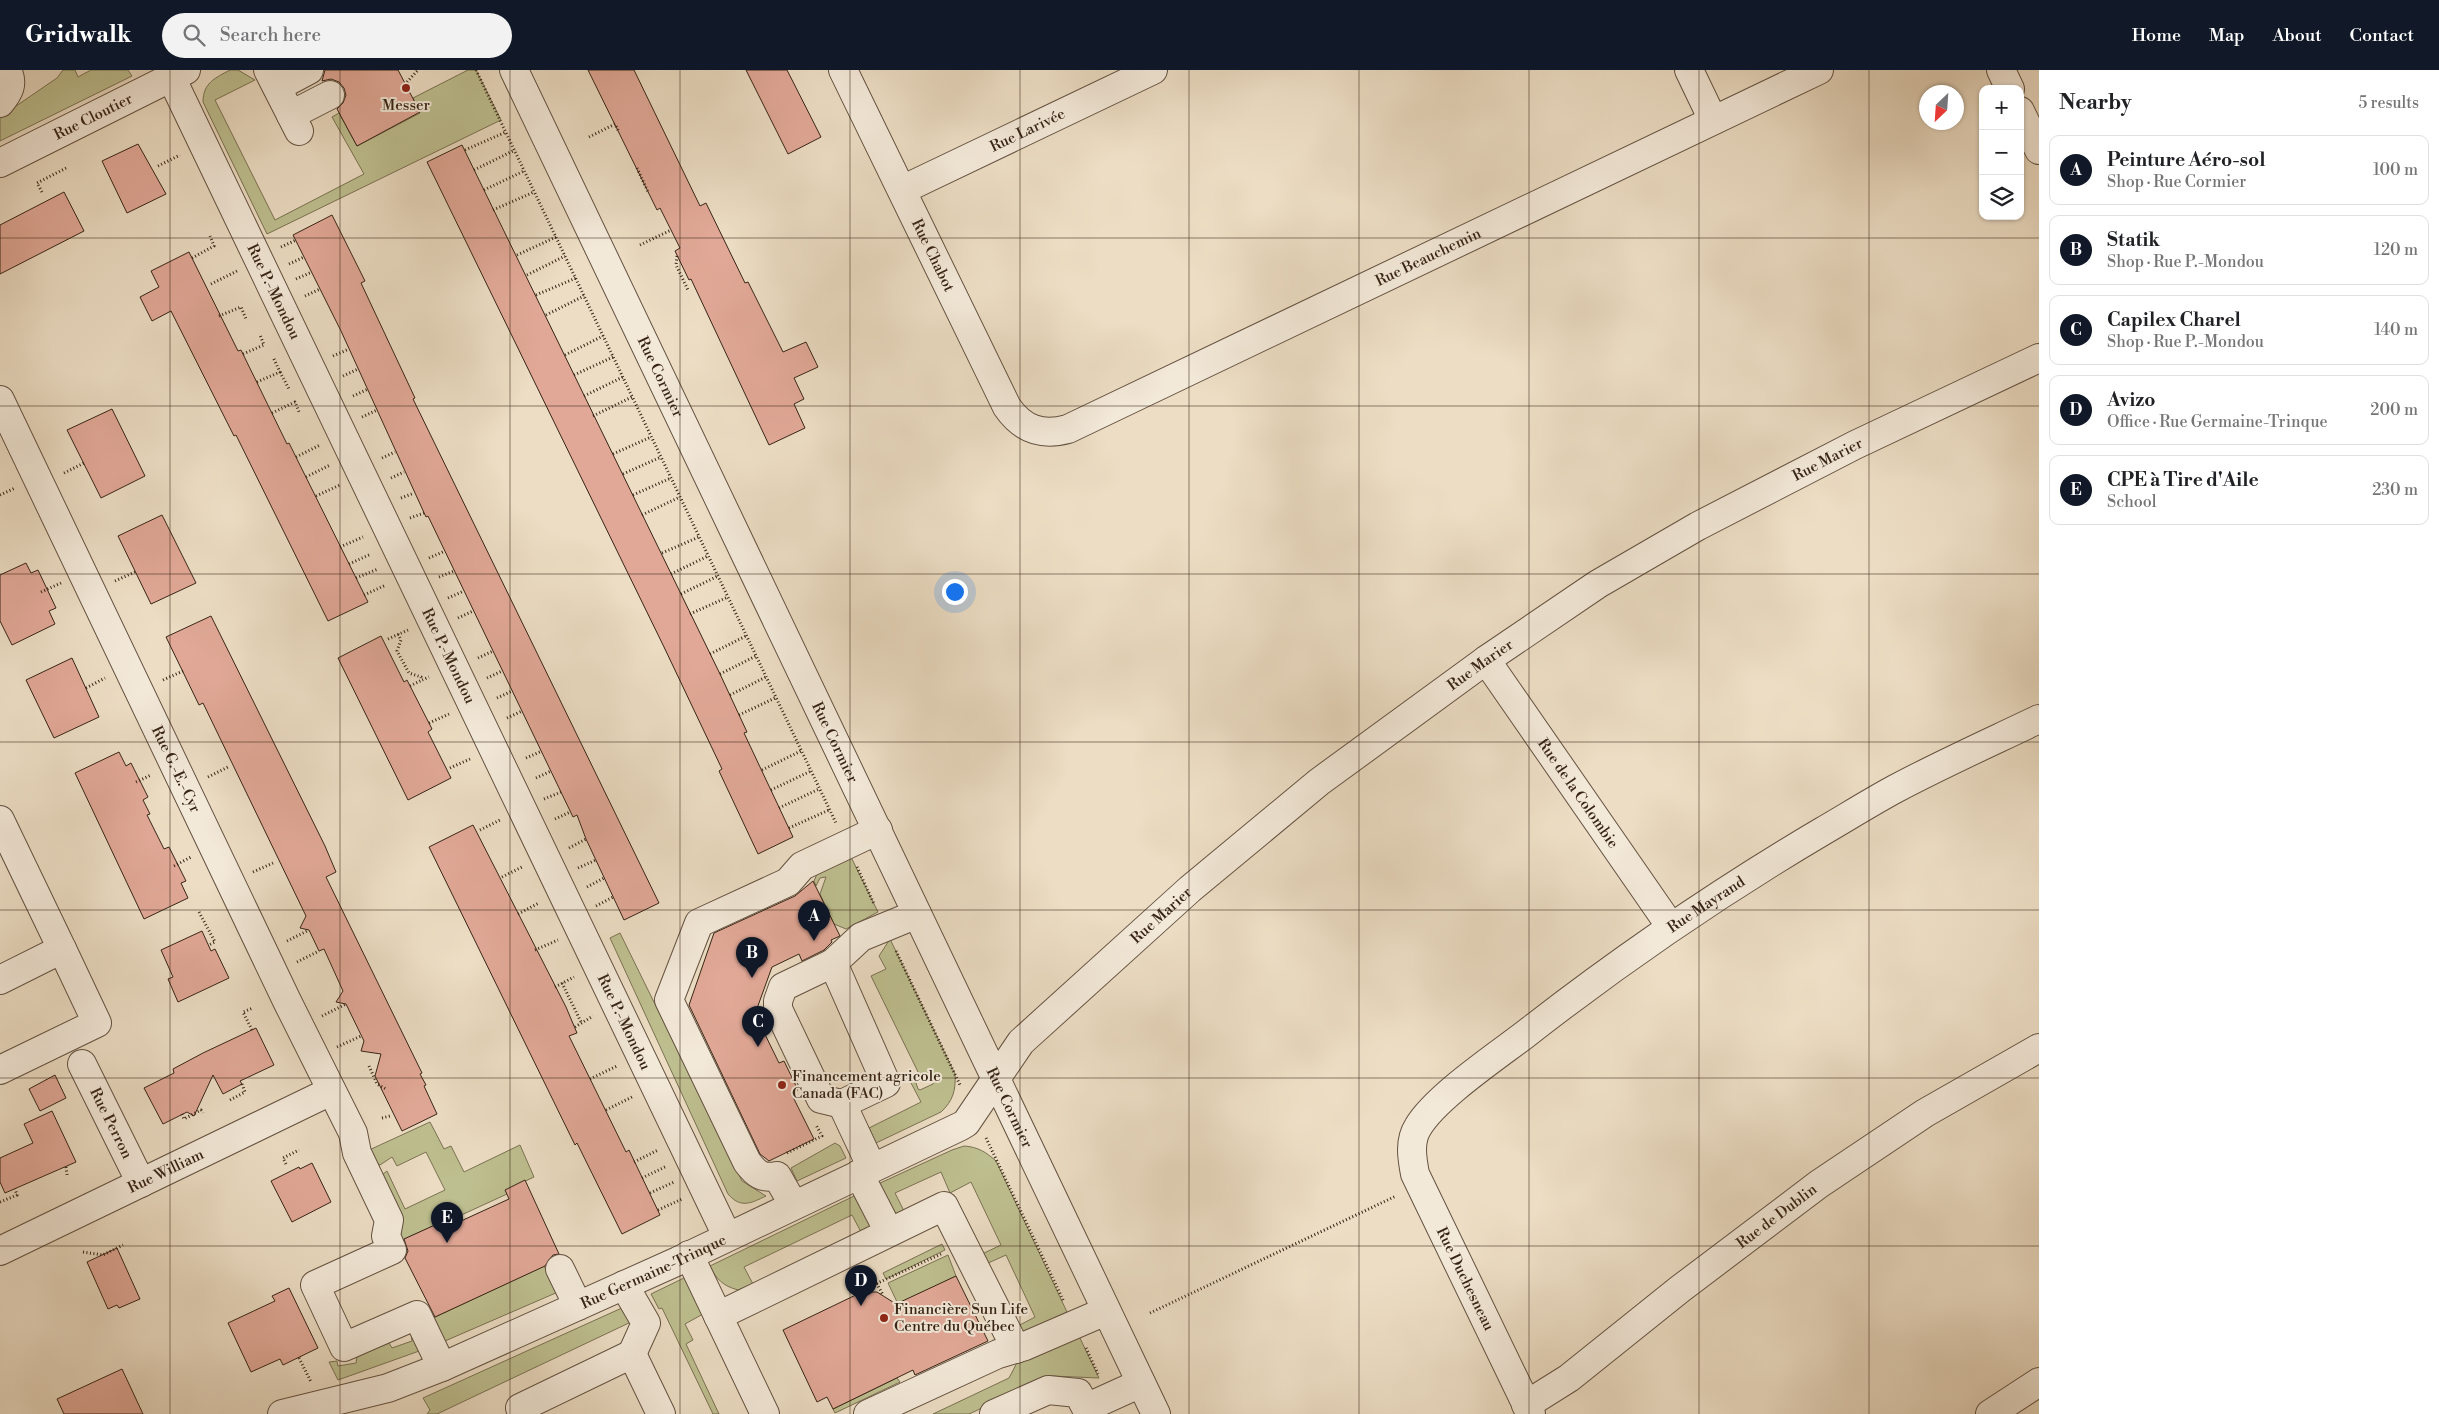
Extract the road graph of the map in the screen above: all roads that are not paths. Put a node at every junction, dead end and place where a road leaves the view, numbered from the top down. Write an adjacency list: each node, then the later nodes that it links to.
1 (309, 70): 10 (street)
2 (514, 70): 25 (street, Rue Cormier)
3 (843, 70): 18 (street, Rue Chabot)
4 (1153, 70): 18 (street, Rue Larivée)
5 (1689, 70): 15 (street)
6 (1819, 70): 15 (street, Rue Beauchemin)
7 (2001, 70): 11 (street)
8 (6, 77): 13 (street)
9 (161, 77): 17 (street, Rue Cloutier); 42 (street, Rue P.-Mondou)
10 (272, 78): 12 (street)
11 (2008, 85)
12 (330, 95)
13 (0, 103)
14 (2024, 119): 16 (street)
15 (1713, 120): 21 (street, Rue Beauchemin)
16 (2039, 150)
17 (0, 163)
18 (902, 190): 21 (street, Rue Chabot)
19 (2039, 358): 22 (street, Rue Marier)
20 (0, 400): 35 (street, Rue G.-E.-Cyr)
21 (1035, 431)
22 (1486, 660): 27 (street, Rue de la Colombie); 34 (street, Rue Marier)
23 (2039, 719): 27 (street, Rue Mayrand)
24 (0, 820): 28 (street)
25 (878, 830): 26 (street, Rue Cormier); 40 (street)
26 (917, 914): 29 (street); 34 (street, Rue Cormier)
27 (1671, 927): 37 (street, Rue Mayrand)
28 (62, 949): 30 (street); 33 (street)
29 (833, 963): 36 (street); 36 (street)
30 (0, 980)
31 (2039, 1048): 55 (street, Rue de Dublin)
32 (82, 1064): 39 (street, Rue Perron)
33 (0, 1070)
34 (995, 1079): 38 (street, Rue Germaine-Trinque); 48 (street, Rue Cormier)
35 (332, 1091): 39 (street, Rue William); 52 (street, Rue G.-E.-Cyr)
36 (842, 1104): 38 (street)
37 (1412, 1141): 55 (street, Rue Duchesneau)
38 (865, 1171): 40 (street, Rue Germaine-Trinque); 41 (street)
39 (141, 1183): 43 (street, Rue William)
40 (793, 1204): 42 (street, Rue Germaine-Trinque)
41 (889, 1232): 49 (street); 50 (street)
42 (727, 1236): 44 (street, Rue Germaine-Trinque)
43 (0, 1251)
44 (689, 1255): 46 (street, Rue Germaine-Trinque); 49 (street)
45 (560, 1269): 47 (street)
46 (624, 1285): 47 (street, Rue Germaine-Trinque); 51 (street)
47 (578, 1306): 52 (street, Rue Germaine-Trinque)
48 (1106, 1311): 50 (street); 53 (street, Rue Cormier)
49 (718, 1316): 60 (street)
50 (1016, 1349): 61 (street)
51 (632, 1354): 58 (street); 59 (street)
52 (442, 1366): 57 (street, Rue Germaine-Trinque)
53 (1141, 1383): 56 (street); 63 (street, Rue Cormier)
54 (2035, 1391): 64 (street)
55 (1528, 1409)
56 (1087, 1411): 62 (street)
57 (282, 1414)
58 (523, 1414)
59 (661, 1414)
60 (765, 1414)
61 (868, 1414)
62 (994, 1414)
63 (1156, 1414)
64 (1990, 1414)

